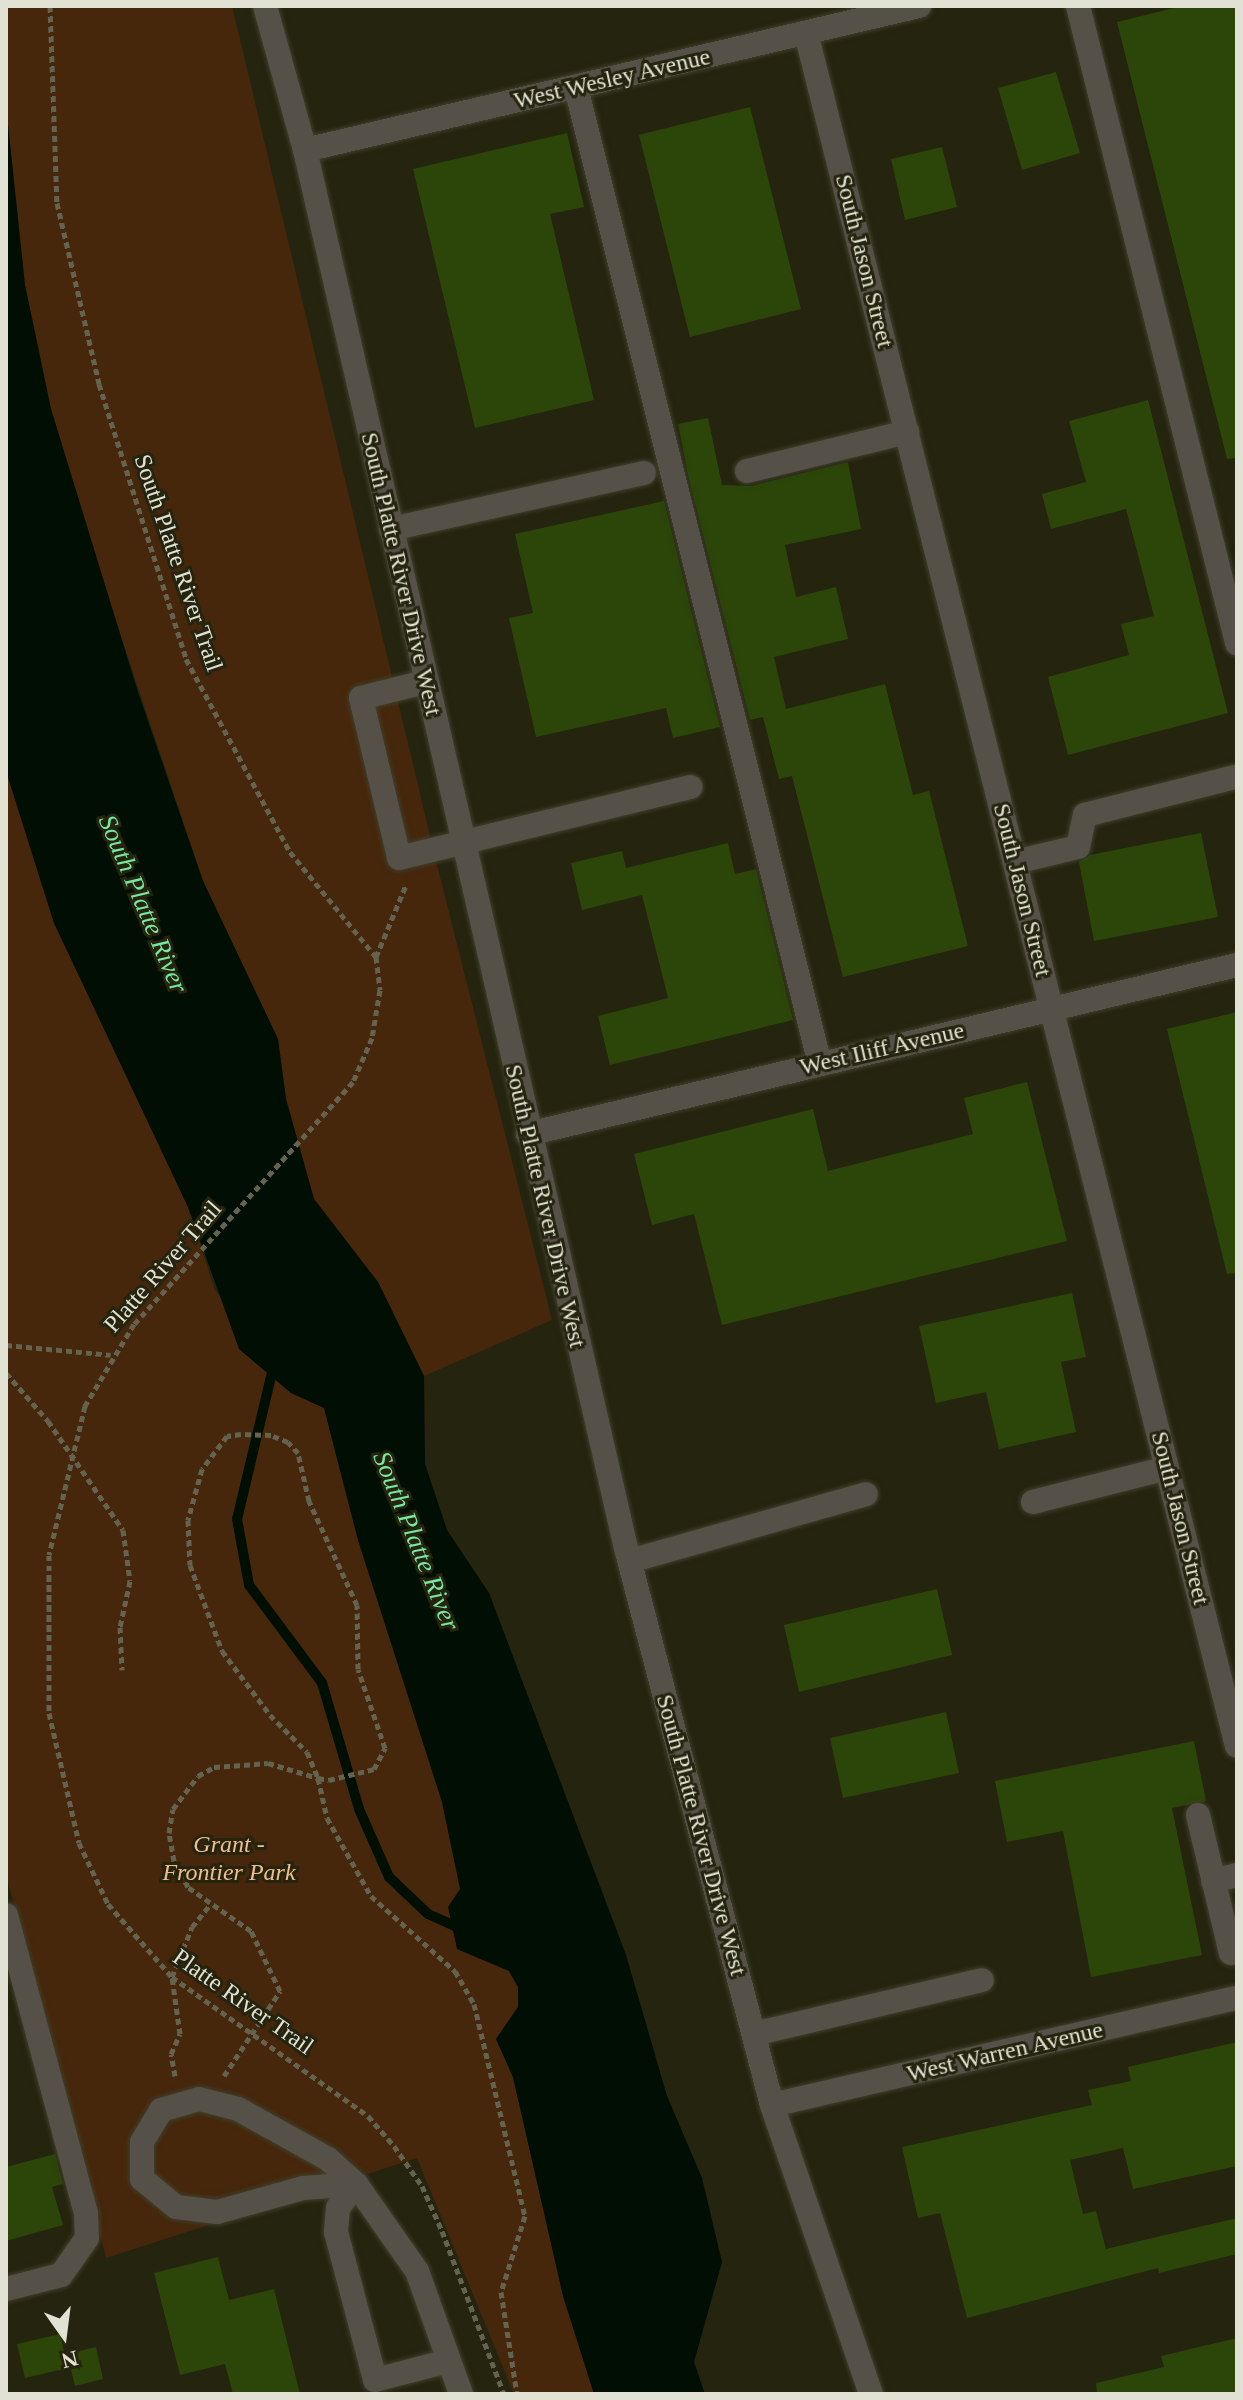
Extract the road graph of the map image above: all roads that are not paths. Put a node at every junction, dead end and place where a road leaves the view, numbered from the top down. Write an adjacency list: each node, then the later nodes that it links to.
1 (265, 6): 6 (street, South Platte River Drive West)
2 (919, 6): 4 (street, West Wesley Avenue)
3 (1078, 6): 11 (street)
4 (806, 33): 5 (street, West Wesley Avenue); 7 (street, South Jason Street)
5 (576, 87): 6 (street, West Wesley Avenue); 19 (street)
6 (305, 150): 10 (street, South Platte River Drive West)
7 (907, 432): 8 (street); 16 (street, South Jason Street)
8 (747, 471)
9 (644, 473): 10 (street)
10 (391, 529): 12 (street, South Platte River Drive West)
11 (1237, 643)
12 (425, 682): 15 (street, South Platte River Drive West); 15 (street)
13 (1235, 777): 16 (street)
14 (690, 787): 15 (street)
15 (462, 843): 20 (street, South Platte River Drive West)
16 (1015, 862): 18 (street, South Jason Street)
17 (1237, 965): 18 (street, West Iliff Avenue)
18 (1052, 1008): 19 (street, West Iliff Avenue); 21 (street, South Jason Street)
19 (820, 1064): 20 (street, West Iliff Avenue)
20 (528, 1134): 24 (street, South Platte River Drive West)
21 (1167, 1468): 23 (street); 25 (street, South Jason Street)
22 (866, 1494): 24 (street)
23 (1033, 1502)
24 (630, 1561): 32 (street, South Platte River Drive West)
25 (1237, 1746)
26 (1198, 1815): 27 (street)
27 (1225, 1878): 29 (street)
28 (6, 1915): 35 (street)
29 (1231, 1953)
30 (982, 1980): 32 (street)
31 (1237, 1998): 33 (street, West Warren Avenue)
32 (754, 2034): 33 (street, South Platte River Drive West)
33 (772, 2105): 38 (street, South Platte River Drive West)
34 (356, 2184): 34 (street); 36 (street); 36 (street)
35 (6, 2289)
36 (448, 2361): 37 (street)
37 (461, 2394)
38 (871, 2394)

